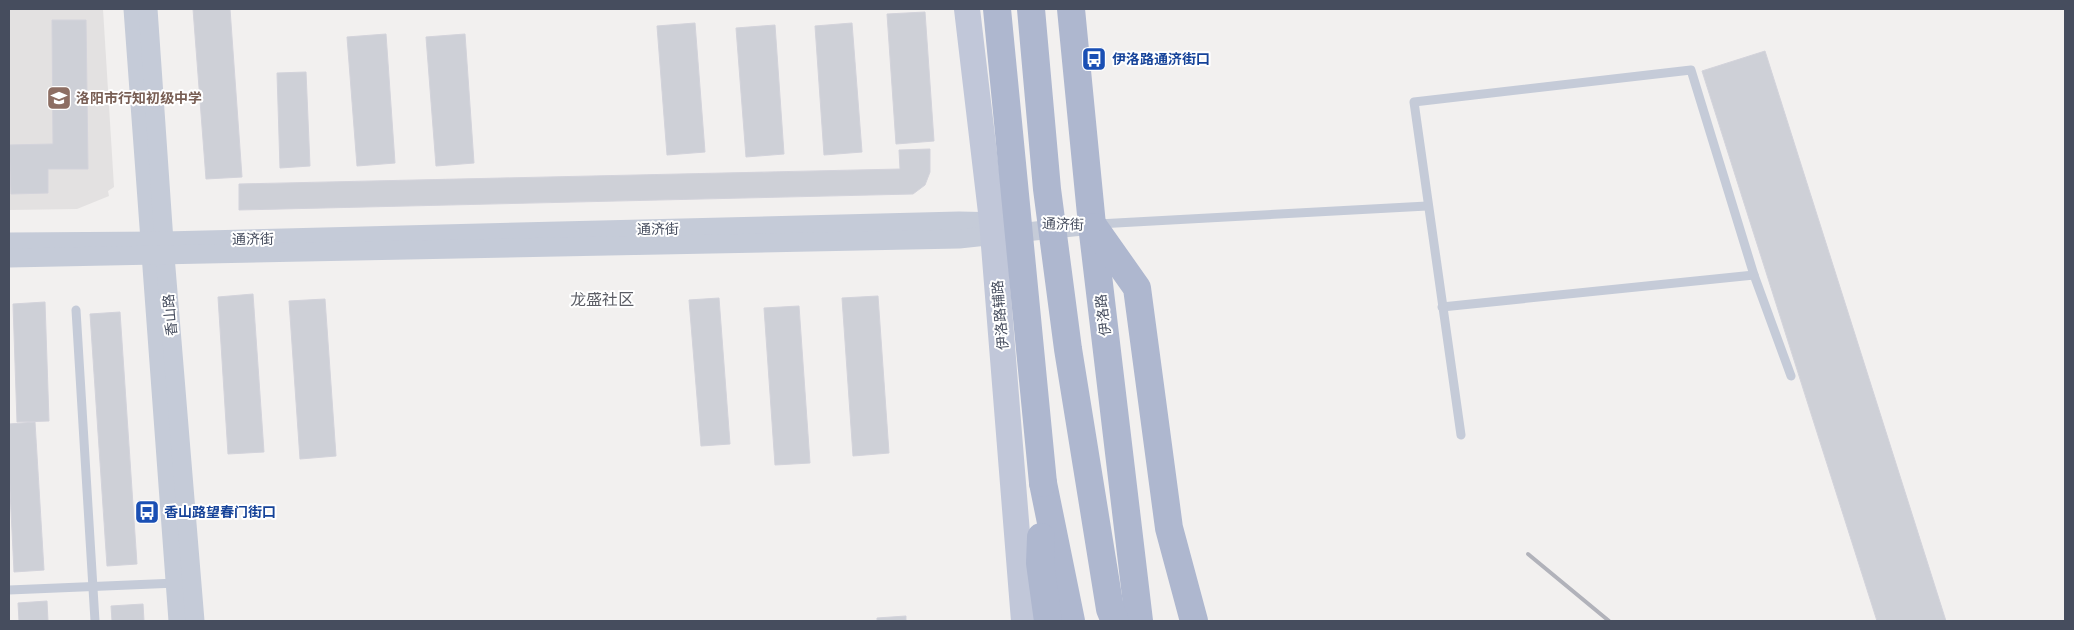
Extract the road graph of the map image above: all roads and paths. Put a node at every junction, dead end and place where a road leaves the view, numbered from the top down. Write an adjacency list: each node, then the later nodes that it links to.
1 (133, 9): 11 (street, 香山路)
2 (148, 9): 11 (street, 香山路)
3 (967, 9): 9 (main road, 伊洛路辅路)
4 (996, 9): 18 (main road, bridge)
5 (1031, 9): 28 (main road, bridge)
6 (1071, 9): 8 (main road, 伊洛路)
7 (1427, 206): 8 (lane); 13 (lane); 14 (lane)
8 (1092, 225): 9 (street, 通济街); 29 (main road, 伊洛路); 30 (main road)
9 (993, 228): 11 (street, 通济街); 25 (main road, 伊洛路辅路)
10 (9, 242): 11 (street, 通济街)
11 (157, 249): 12 (street, 通济街); 19 (street, 香山路)
12 (9, 258)
13 (1754, 275): 14 (lane); 16 (lane)
14 (1442, 307): 17 (lane)
15 (76, 310): 20 (lane)
16 (1791, 376)
17 (1461, 435)
18 (1044, 484): 26 (main road); 27 (main road)
19 (183, 582): 20 (lane); 23 (street, 香山路); 24 (street, 香山路)
20 (93, 586): 21 (lane); 22 (lane)
21 (9, 590)
22 (95, 621)
23 (178, 621)
24 (195, 621)
25 (1024, 621)
26 (1048, 621)
27 (1071, 621)
28 (1115, 621)
29 (1139, 621)
30 (1194, 621)

